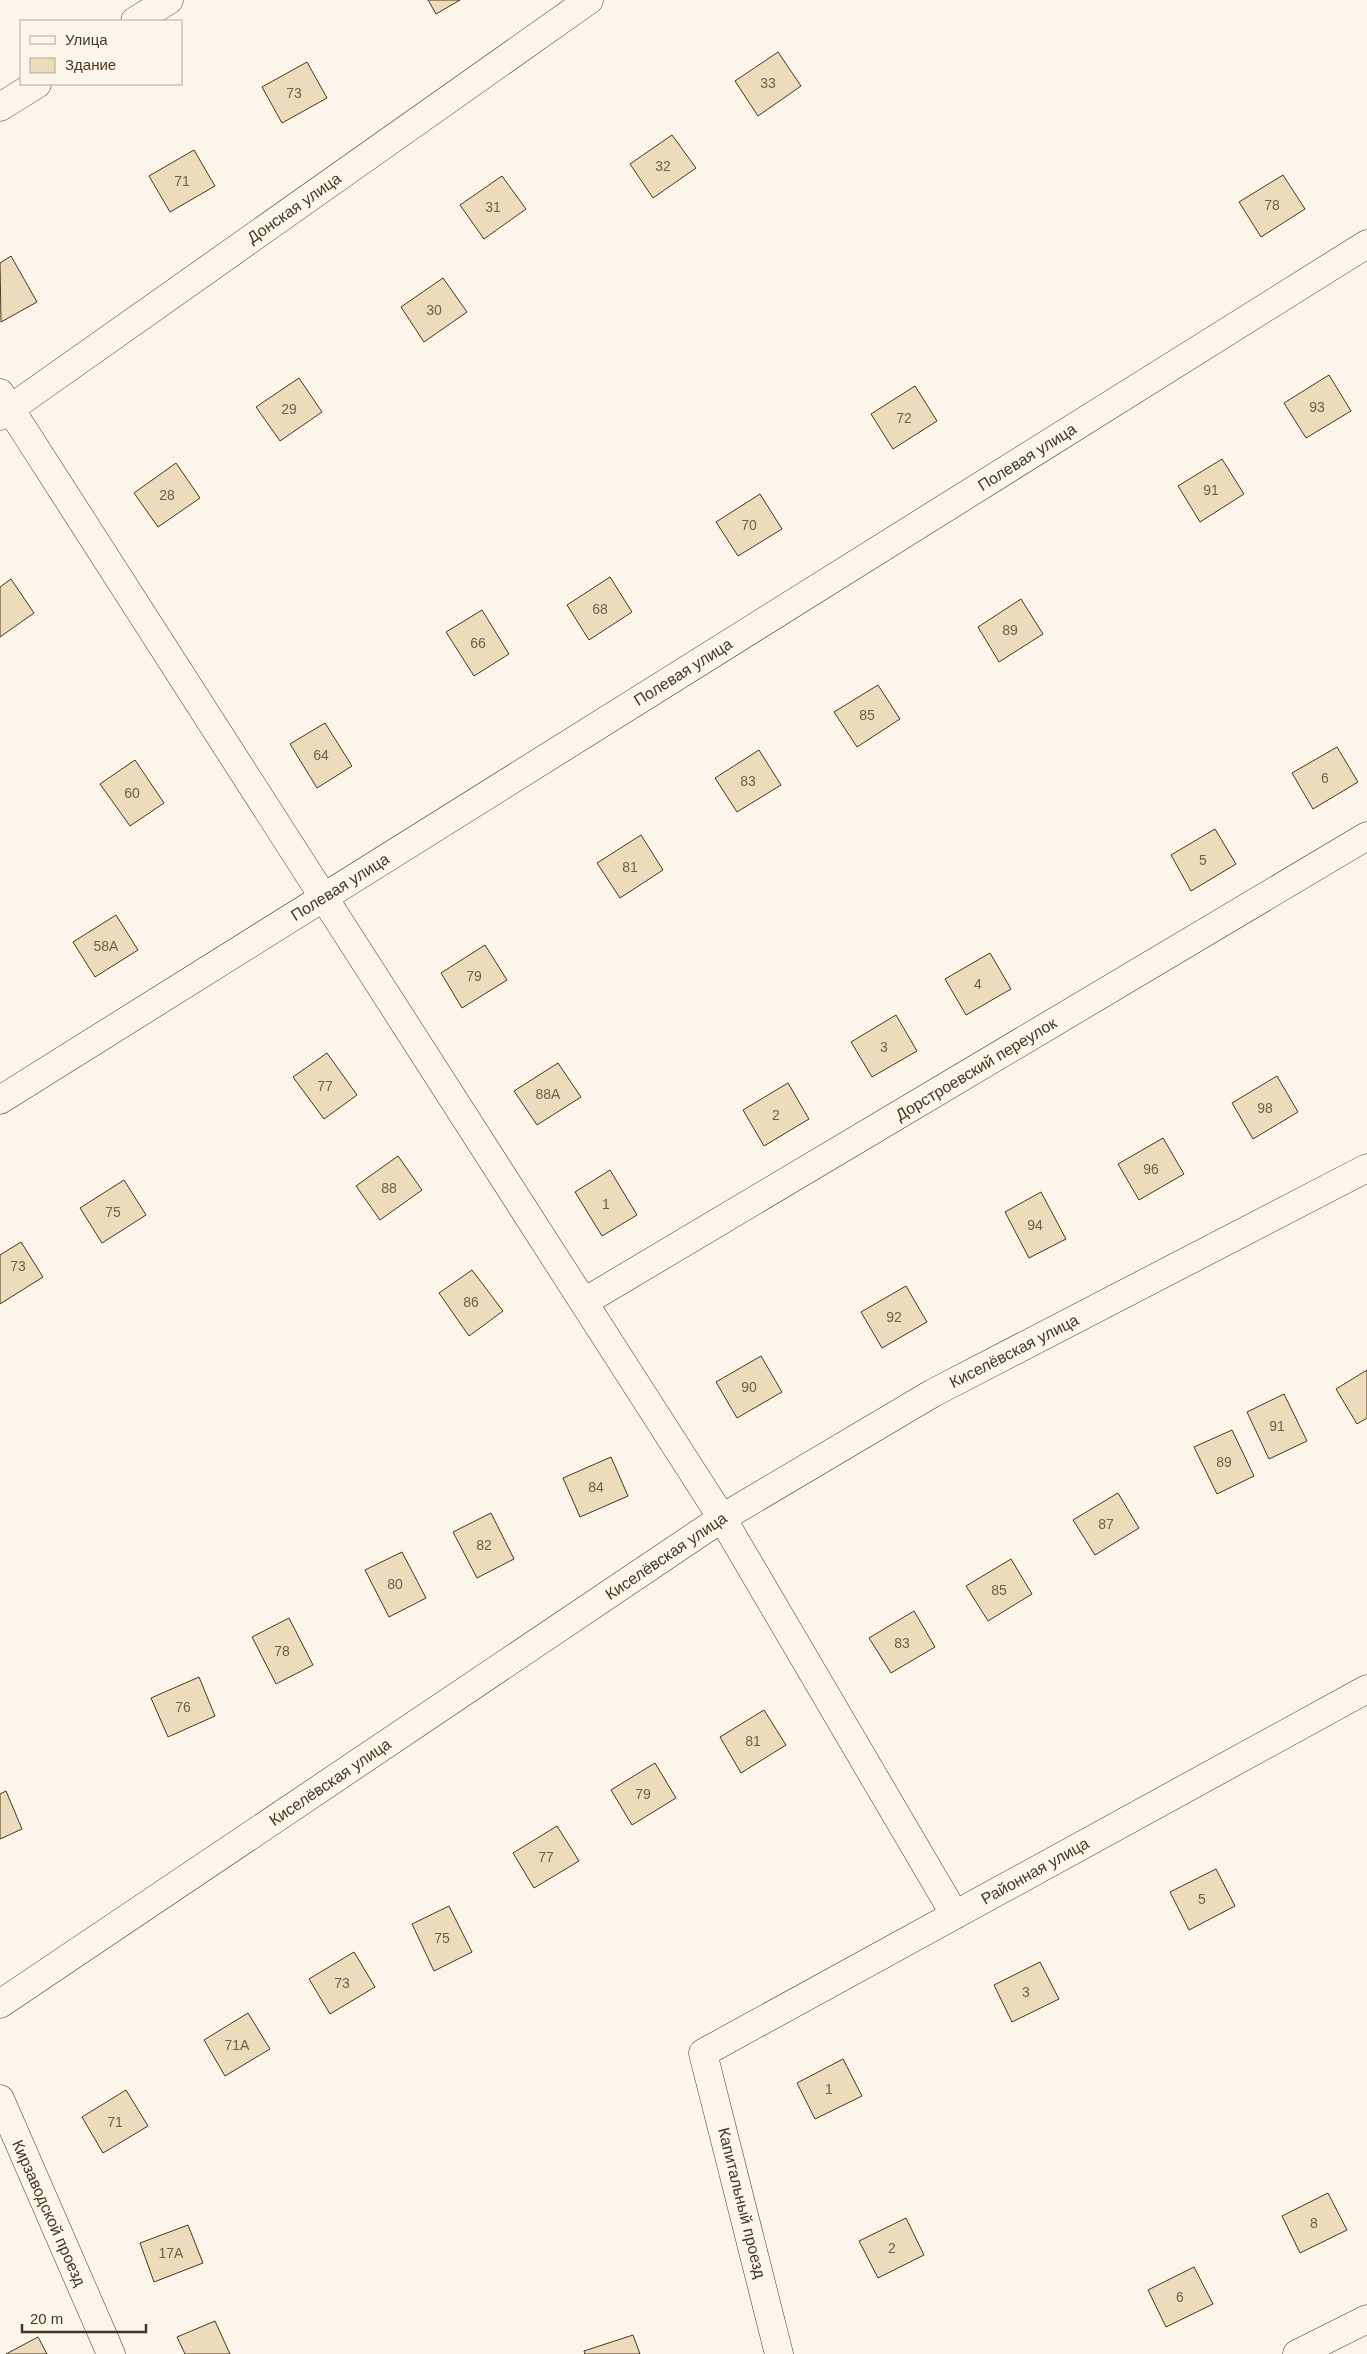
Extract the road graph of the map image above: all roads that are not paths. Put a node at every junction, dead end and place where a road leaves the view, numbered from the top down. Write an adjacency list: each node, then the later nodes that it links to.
1 (169, 0): 3 (street)
2 (589, 0): 7 (street, Донская улица)
3 (137, 20)
4 (35, 85): 5 (street)
5 (0, 107)
6 (1367, 244): 9 (street, Полевая улица)
7 (3, 406): 9 (street)
8 (1367, 836): 12 (street, Дорстроевский переулок)
9 (323, 898): 10 (street, Полевая улица); 12 (street)
10 (0, 1100)
11 (1367, 1168): 13 (street, Киселёвская улица)
12 (584, 1302): 13 (street)
13 (722, 1518): 15 (street); 16 (street, Киселёвская улица)
14 (1367, 1690): 15 (street, Районная улица)
15 (955, 1915): 17 (street, Районная улица)
16 (0, 2004)
17 (704, 2053): 21 (street, Капитальный проезд)
18 (0, 2099): 20 (street, Кирзаводской проезд)
19 (1367, 2319): 22 (street)
20 (111, 2354)
21 (779, 2354)
22 (1297, 2354)

